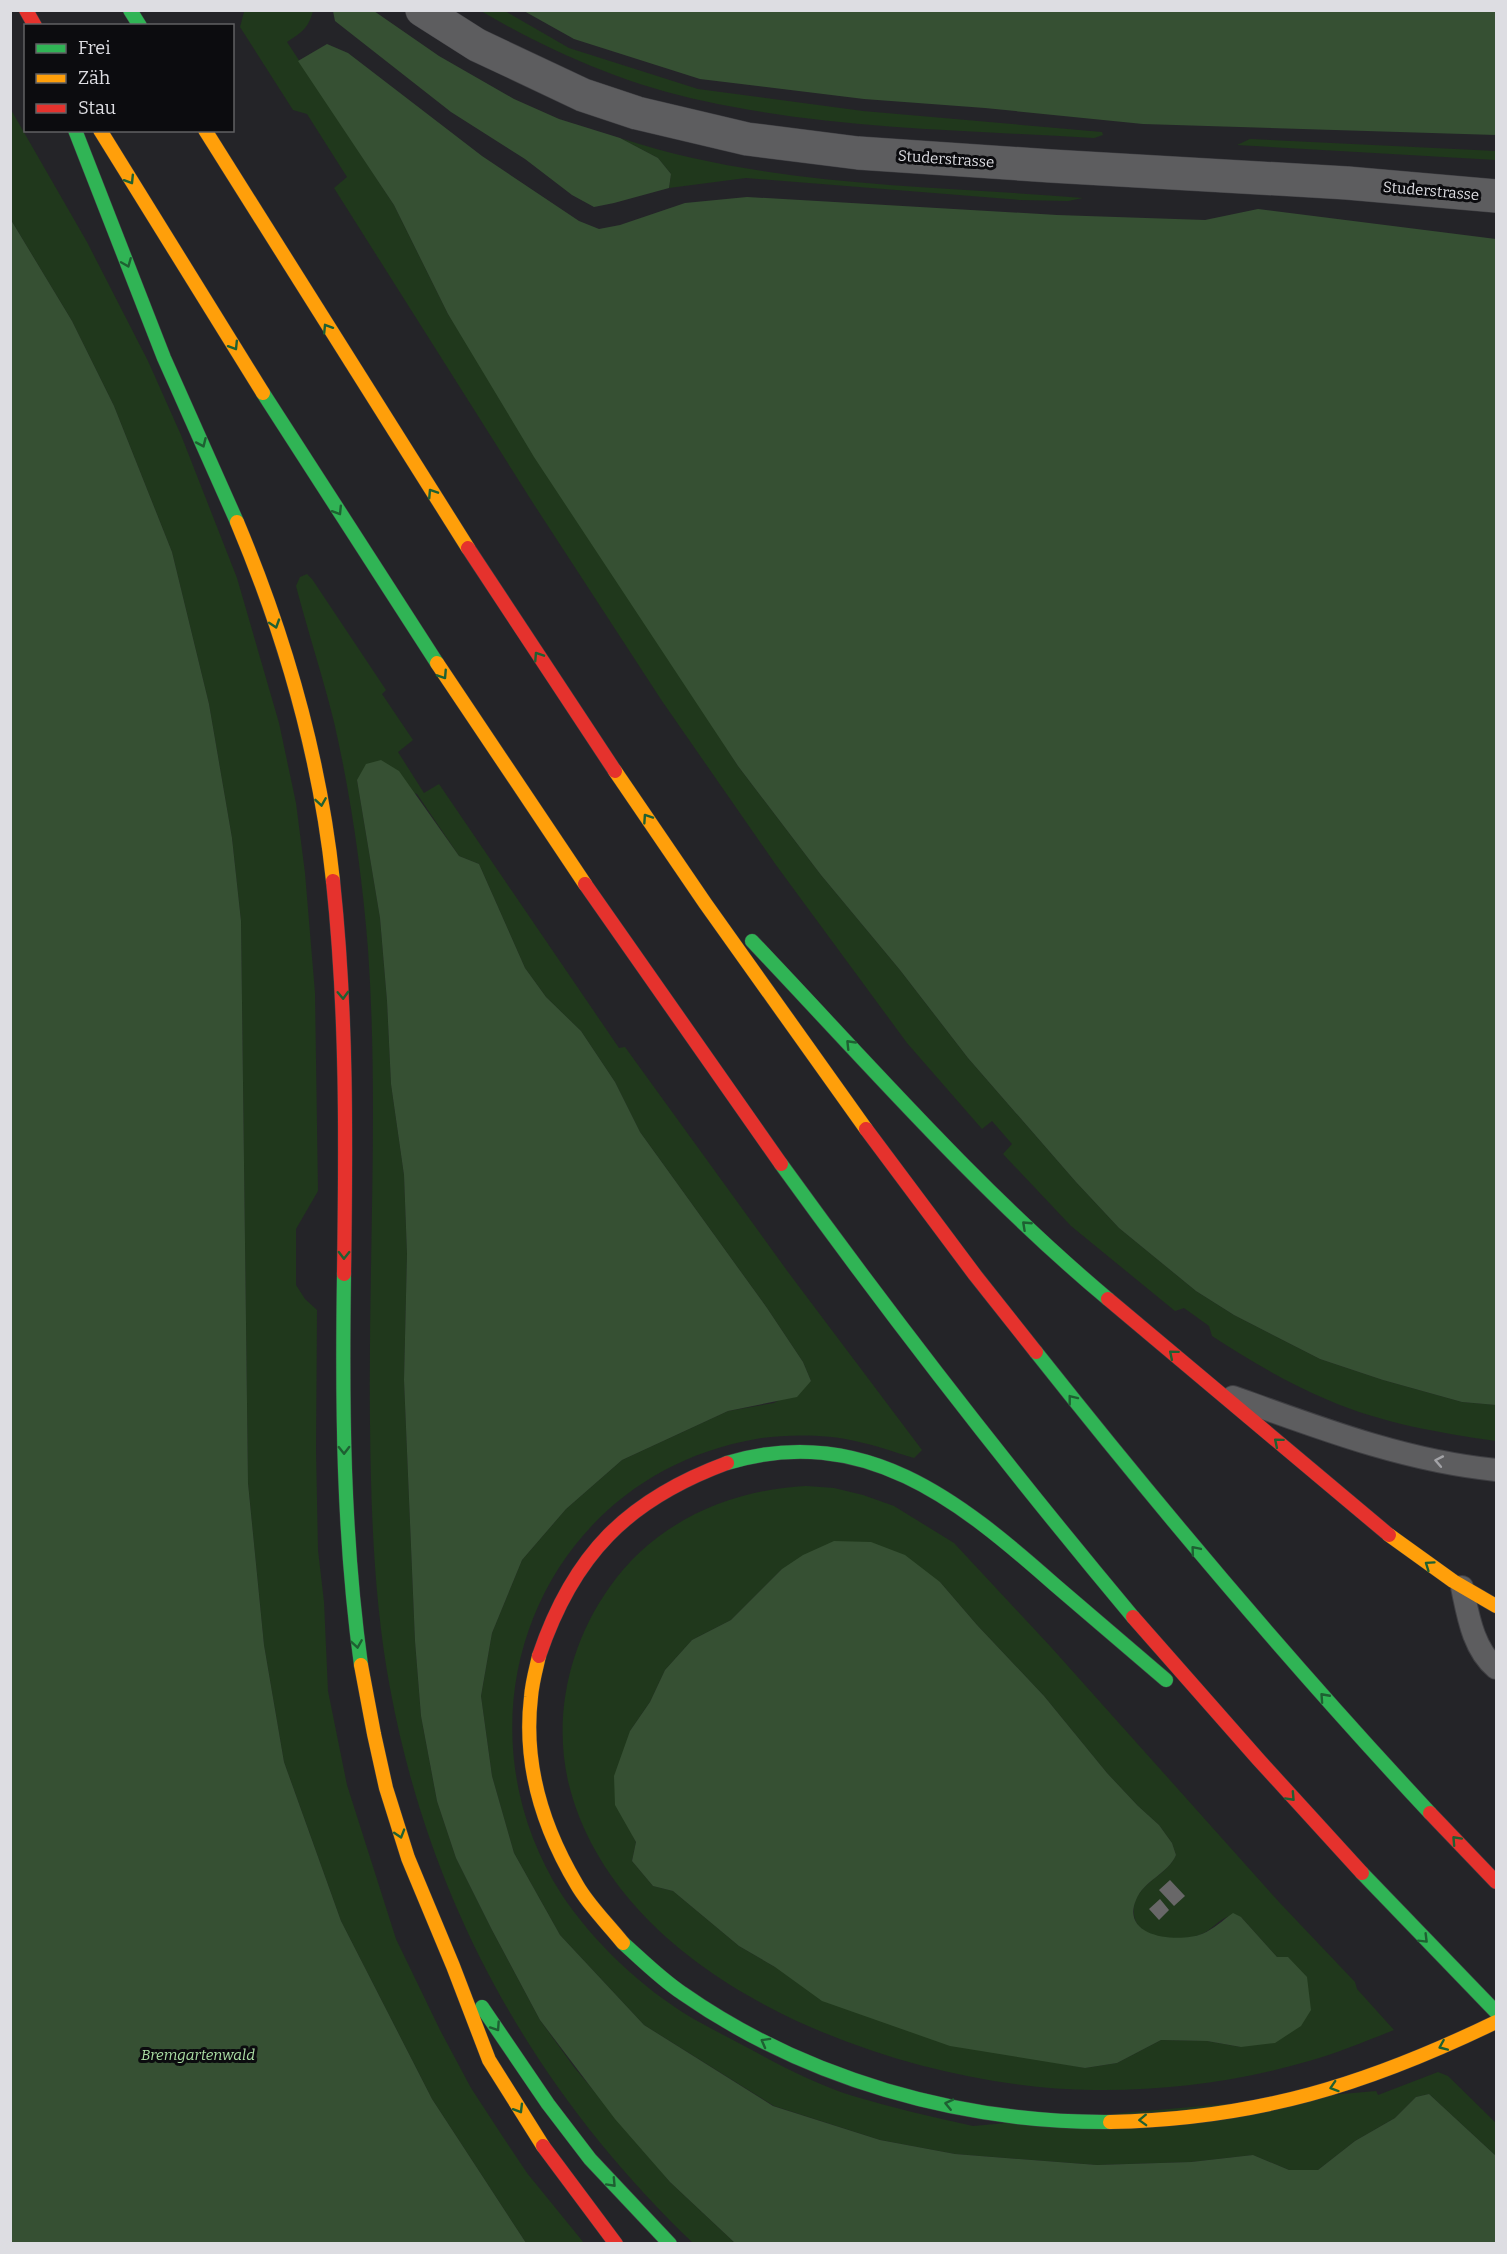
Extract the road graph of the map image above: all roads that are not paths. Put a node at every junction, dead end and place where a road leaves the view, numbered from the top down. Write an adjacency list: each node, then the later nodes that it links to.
1 (130, 10): 3 (highway)
2 (422, 10): 7 (street, Studerstrasse)
3 (139, 24)
4 (76, 132): 16 (highway, one-way to 16)
5 (101, 132): 14 (highway, one-way to 14)
6 (206, 132): 8 (highway, one-way to 6)
7 (1497, 196)
8 (680, 866): 9 (highway, one-way to 8); 15 (highway, one-way to 8)
9 (1218, 1391): 10 (lane, one-way to 9); 11 (highway, one-way to 9)
10 (1497, 1470)
11 (1462, 1587): 12 (highway); 13 (lane)
12 (1497, 1606)
13 (1497, 1668)
14 (1251, 1754): 17 (highway, one-way to 17); 18 (highway, one-way to 14)
15 (1497, 1882)
16 (451, 1961): 19 (highway, one-way to 19); 20 (highway, one-way to 20)
17 (1497, 2012)
18 (1497, 2022)
19 (616, 2244)
20 (670, 2244)

